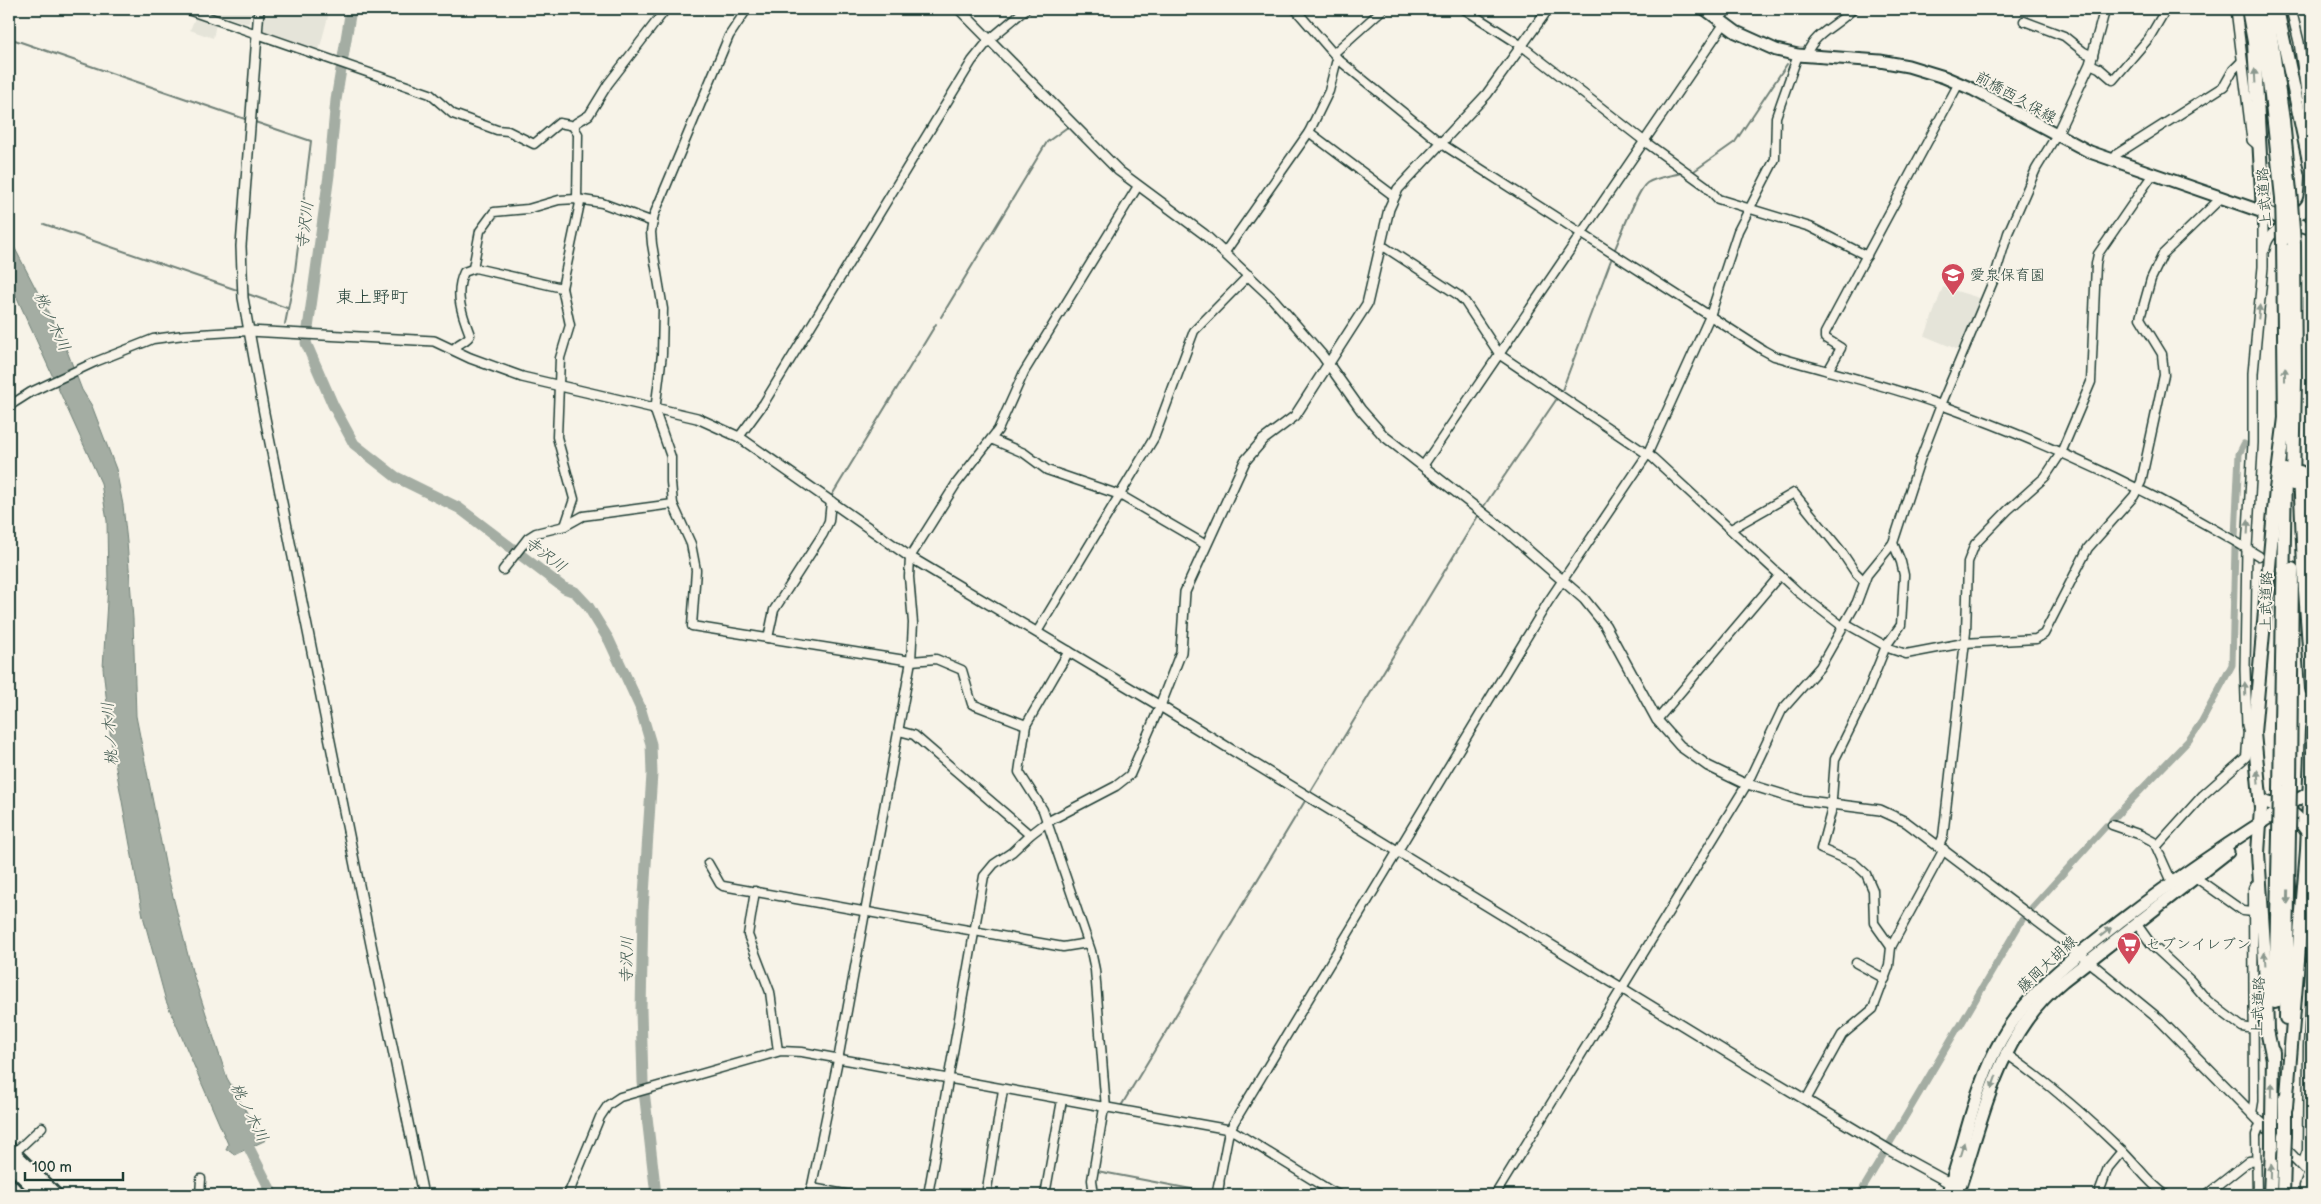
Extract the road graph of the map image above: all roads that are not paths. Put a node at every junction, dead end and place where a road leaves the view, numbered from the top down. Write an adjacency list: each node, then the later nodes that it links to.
1 (185, 9): 24 (street)
2 (259, 9): 24 (street)
3 (666, 9): 33 (street)
4 (747, 9): 51 (street)
5 (959, 9): 25 (street)
6 (1026, 9): 25 (street)
7 (1295, 9): 28 (street)
8 (1383, 9): 28 (street)
9 (1464, 9): 26 (street)
10 (1548, 9): 26 (street)
11 (1705, 9): 22 (main road, 前橋西久保線)
12 (1729, 9): 22 (street)
13 (1853, 9): 27 (street)
14 (2105, 9): 29 (street)
15 (2166, 9): 29 (street)
16 (2236, 9): 30 (street)
17 (2248, 9): 39 (highway, one-way to 17)
18 (2257, 9): 47 (highway, 上武道路)
19 (2267, 9): 47 (highway, 上武道路)
20 (2278, 9): 37 (highway)
21 (2291, 9): 32 (street)
22 (1721, 22): 27 (main road, 前橋西久保線); 36 (street)
23 (2024, 22): 29 (street)
24 (257, 33): 33 (street); 63 (street)
25 (989, 40): 43 (street); 74 (street)
26 (1522, 46): 36 (street); 38 (street)
27 (1802, 55): 31 (main road, 前橋西久保線); 48 (street)
28 (1336, 56): 34 (street); 38 (street)
29 (2091, 60): 35 (street)
30 (2242, 62): 39 (street); 40 (street)
31 (1959, 83): 35 (main road, 前橋西久保線); 57 (street)
32 (2311, 120): 37 (street)
33 (575, 126): 46 (street)
34 (1309, 132): 44 (street); 56 (street)
35 (2056, 136): 40 (main road, 前橋西久保線); 70 (street)
36 (1644, 141): 48 (street); 53 (street)
37 (2306, 143): 42 (highway)
38 (1442, 144): 44 (street); 53 (street)
39 (2259, 146): 49 (highway)
40 (2112, 161): 41 (main road, 前橋西久保線)
41 (2153, 174): 45 (main road, 前橋西久保線); 76 (street)
42 (2312, 174): 50 (highway)
43 (1138, 186): 56 (street); 75 (street)
44 (1394, 196): 55 (street)
45 (2222, 198): 49 (main road, 前橋西久保線); 79 (street)
46 (577, 199): 51 (street); 59 (street); 61 (street)
47 (2286, 200): 54 (highway, 上武道路, bridge)
48 (1749, 209): 57 (street); 62 (street)
49 (2263, 212): 50 (main road, 前橋西久保線); 58 (street)
50 (2289, 221): 52 (main road, 前橋西久保線); 58 (street)
51 (653, 222): 72 (street)
52 (2312, 229)
53 (1581, 234): 62 (street); 65 (street)
54 (2288, 242): 69 (highway, 上武道路); 73 (highway, 上武道路, one-way to 54)
55 (1381, 247): 65 (street); 66 (street)
56 (1225, 252): 60 (street)
57 (1867, 256): 67 (street)
58 (2263, 267): 87 (street, one-way to 58)
59 (473, 268): 61 (street); 64 (street)
60 (1249, 275): 66 (street); 80 (street)
61 (562, 288): 68 (street)
62 (1710, 316): 67 (street); 77 (street)
63 (249, 331): 64 (street); 71 (street); 173 (street)
64 (454, 349): 68 (street)
65 (1500, 355): 77 (street); 78 (street)
66 (1328, 363): 78 (street); 86 (street)
67 (1828, 371): 70 (street)
68 (560, 385): 72 (street); 83 (street)
69 (2295, 398): 101 (highway); 109 (highway, 上武道路)
70 (1940, 405): 76 (street); 85 (street)
71 (9, 406)
72 (655, 407): 74 (street); 82 (street)
73 (2285, 418): 107 (highway); 109 (highway, 上武道路)
74 (739, 437): 81 (street)
75 (992, 439): 80 (street); 89 (street)
76 (2061, 453): 79 (street); 97 (street)
77 (1647, 455): 84 (street); 92 (street)
78 (1423, 466): 92 (street)
79 (2138, 488): 87 (street); 97 (street)
80 (1120, 495): 86 (street); 95 (street)
81 (831, 501): 89 (street); 96 (street)
82 (673, 504): 83 (street); 96 (street)
83 (566, 526): 90 (street)
84 (1731, 529): 91 (street); 93 (street)
85 (1893, 544): 93 (street); 98 (street)
86 (1206, 545): 102 (street)
87 (2247, 548): 88 (street); 107 (street, one-way to 87)
88 (2260, 556)
89 (910, 557): 95 (street); 100 (street)
90 (505, 567)
91 (1780, 575): 94 (street); 103 (street)
92 (1562, 579): 103 (street); 122 (street)
93 (1864, 580): 94 (street)
94 (1844, 625): 98 (street); 108 (street)
95 (1037, 632): 99 (street)
96 (768, 638): 100 (street)
97 (1964, 643): 98 (street); 121 (street)
98 (1886, 646): 112 (street)
99 (1068, 651): 102 (street); 104 (street)
100 (911, 661): 104 (street); 106 (street)
101 (2312, 689)
102 (1160, 706): 114 (street); 122 (street)
103 (1657, 720): 108 (street)
104 (1026, 725): 114 (street)
105 (2312, 729): 110 (highway)
106 (899, 731): 119 (street); 129 (street)
107 (2251, 732): 111 (highway, one-way to 107); 120 (street)
108 (1747, 784): 112 (street); 141 (street)
109 (2285, 788): 118 (highway, 上武道路, bridge)
110 (2311, 792): 113 (main road, 藤岡大胡線); 117 (highway)
111 (2260, 799): 113 (highway); 116 (highway)
112 (1831, 805): 121 (street); 134 (street)
113 (2285, 808): 116 (main road, 藤岡大胡線); 117 (highway)
114 (1047, 822): 119 (street); 133 (street)
115 (2112, 825): 120 (street)
116 (2259, 825): 125 (main road, 藤岡大胡線); 126 (main road, 藤岡大胡線); 127 (highway)
117 (2307, 831): 123 (highway)
118 (2284, 833): 145 (highway, 上武道路); 151 (highway, 上武道路, one-way to 151)
119 (1030, 835): 132 (street)
120 (2157, 846): 126 (street)
121 (1941, 847): 134 (street); 135 (street)
122 (1396, 850): 141 (street); 157 (street)
123 (2310, 853): 151 (highway)
124 (708, 863): 128 (street)
125 (2195, 877): 130 (street); 131 (main road, 藤岡大胡線)
126 (2172, 882): 135 (main road, 藤岡大胡線, one-way to 126)
127 (2260, 883): 130 (street); 145 (highway, one-way to 127)
128 (755, 891): 129 (street); 143 (street)
129 (866, 912): 132 (street); 146 (street)
130 (2253, 912): 142 (street)
131 (2136, 923): 135 (main road, 藤岡大胡線); 142 (street)
132 (975, 932): 133 (street); 147 (street)
133 (1088, 943): 152 (street)
134 (1891, 947): 138 (street)
135 (2083, 957): 144 (main road, 藤岡大胡線); 154 (street); 167 (main road, 藤岡大胡線, one-way to 135)
136 (1856, 963): 138 (street)
137 (2312, 970): 140 (street)
138 (1885, 979): 150 (street)
139 (2300, 982): 140 (street)
140 (2311, 982): 153 (street)
141 (1621, 986): 150 (street); 181 (street)
142 (2254, 1029): 154 (street)
143 (778, 1051): 146 (street); 174 (street)
144 (2005, 1054): 158 (street); 167 (main road, 藤岡大胡線, one-way to 167)
145 (2273, 1059): 155 (highway, 上武道路, one-way to 145)
146 (838, 1060): 147 (street); 166 (street)
147 (949, 1080): 148 (street); 176 (street)
148 (1004, 1090): 149 (street); 177 (street)
149 (1062, 1100): 152 (street); 178 (street)
150 (1806, 1100): 167 (street)
151 (2286, 1107): 187 (highway, 上武道路, bridge)
152 (1105, 1109): 157 (street); 179 (street)
153 (2310, 1109): 161 (street)
154 (2252, 1113): 155 (street)
155 (2266, 1122): 160 (street); 161 (street); 186 (highway, 上武道路, one-way to 155, bridge)
156 (42, 1127): 159 (street)
157 (1230, 1130): 165 (street); 168 (street)
158 (2122, 1152): 182 (street); 183 (street)
159 (10, 1156): 170 (highway); 171 (highway)
160 (2257, 1160): 184 (street); 185 (street)
161 (2302, 1164): 162 (street)
162 (2311, 1174): 188 (street)
163 (201, 1179): 172 (street)
164 (9, 1181): 169 (street)
165 (1219, 1183): 180 (street)
166 (811, 1191): 175 (street)
167 (1954, 1191)
168 (1335, 1194)
169 (22, 1195)
170 (41, 1195)
171 (56, 1195)
172 (200, 1195)
173 (423, 1195)
174 (568, 1195)
175 (850, 1195)
176 (928, 1195)
177 (986, 1195)
178 (1045, 1195)
179 (1094, 1195)
180 (1217, 1195)
181 (1495, 1195)
182 (2098, 1195)
183 (2166, 1195)
184 (2206, 1195)
185 (2257, 1195)
186 (2270, 1195)
187 (2283, 1195)
188 (2304, 1195)

